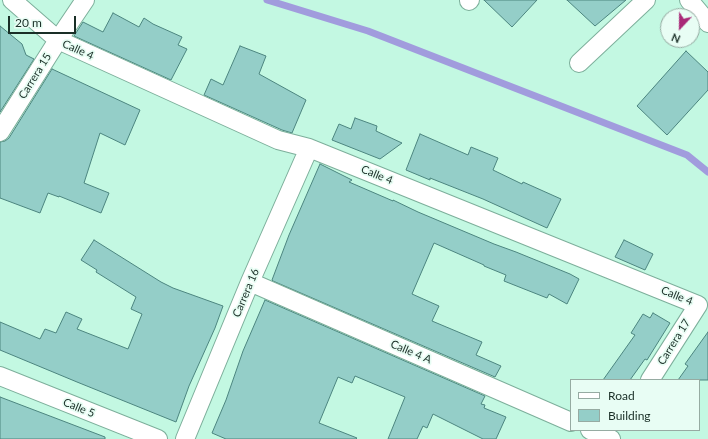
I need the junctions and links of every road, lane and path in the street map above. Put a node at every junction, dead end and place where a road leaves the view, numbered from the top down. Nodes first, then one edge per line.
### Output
1 (12, 0) edge
2 (84, 0) edge
3 (646, 0) edge
4 (689, 0) edge
5 (708, 23) edge
6 (58, 40) junction
7 (579, 62) dead end
8 (0, 132) edge
9 (309, 148) junction
10 (250, 282) junction
11 (698, 305) joint
12 (0, 376) edge
13 (651, 379) edge
14 (570, 422) edge
15 (592, 431) edge
16 (618, 431) edge
17 (158, 439) edge
18 (185, 439) edge
19 (612, 439) edge

1 - 6 street, Calle 4
2 - 6 street, Carrera 15
3 - 7 street
4 - 5 street
6 - 8 street, Carrera 15
6 - 9 street, Calle 4
9 - 10 street, Carrera 16
9 - 11 street, Calle 4
10 - 14 street, Calle 4 A
10 - 18 street, Carrera 16
11 - 13 street, Carrera 17
12 - 17 street, Calle 5
15 - 19 street
16 - 19 street

